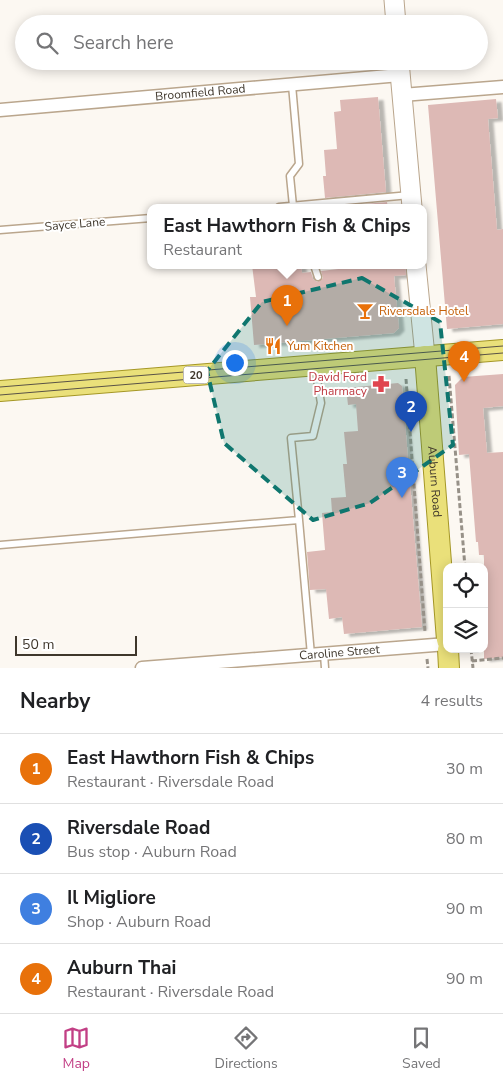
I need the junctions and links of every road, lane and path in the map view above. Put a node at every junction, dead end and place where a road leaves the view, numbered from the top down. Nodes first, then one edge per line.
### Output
1 (394, 0) edge
2 (395, 15) edge
3 (387, 70) edge
4 (400, 70) edge
5 (292, 85) junction
6 (503, 87) edge
7 (402, 96) junction
8 (0, 110) edge
9 (411, 201) edge
10 (293, 204) edge
11 (350, 204) edge
12 (147, 218) edge
13 (0, 230) edge
14 (315, 269) edge
15 (416, 269) edge
16 (318, 277) dead end
17 (503, 350) edge
18 (425, 356) junction
19 (314, 365) junction
20 (449, 376) dead end
21 (406, 379) dead end
22 (0, 391) edge
23 (299, 520) junction
24 (0, 545) edge
25 (465, 563) edge
26 (445, 608) edge
27 (443, 644) edge
28 (426, 646) junction
29 (448, 653) edge
30 (472, 653) edge
31 (317, 654) junction
32 (503, 658) edge
33 (472, 661) junction
34 (142, 668) edge
35 (325, 668) edge
36 (428, 668) edge
37 (449, 668) edge
38 (473, 668) edge

1 - 2 main road
3 - 5 street, Broomfield Road
4 - 7 main road
5 - 8 street, Broomfield Road
5 - 10 lane
6 - 7 street
7 - 9 main road
9 - 11 lane
12 - 13 lane, Sayce Lane
14 - 16 lane
15 - 18 main road, Auburn Road
17 - 18 main road, 20
18 - 19 main road, 20
18 - 26 main road, Auburn Road
19 - 22 main road, 20
19 - 23 lane
20 - 25 path
21 - 28 path
23 - 24 lane
23 - 31 lane
27 - 28 street, Caroline Street
28 - 31 street, Caroline Street
28 - 36 path
29 - 37 main road
30 - 33 path
31 - 34 street, Caroline Street
31 - 35 lane
32 - 33 path
33 - 38 path

